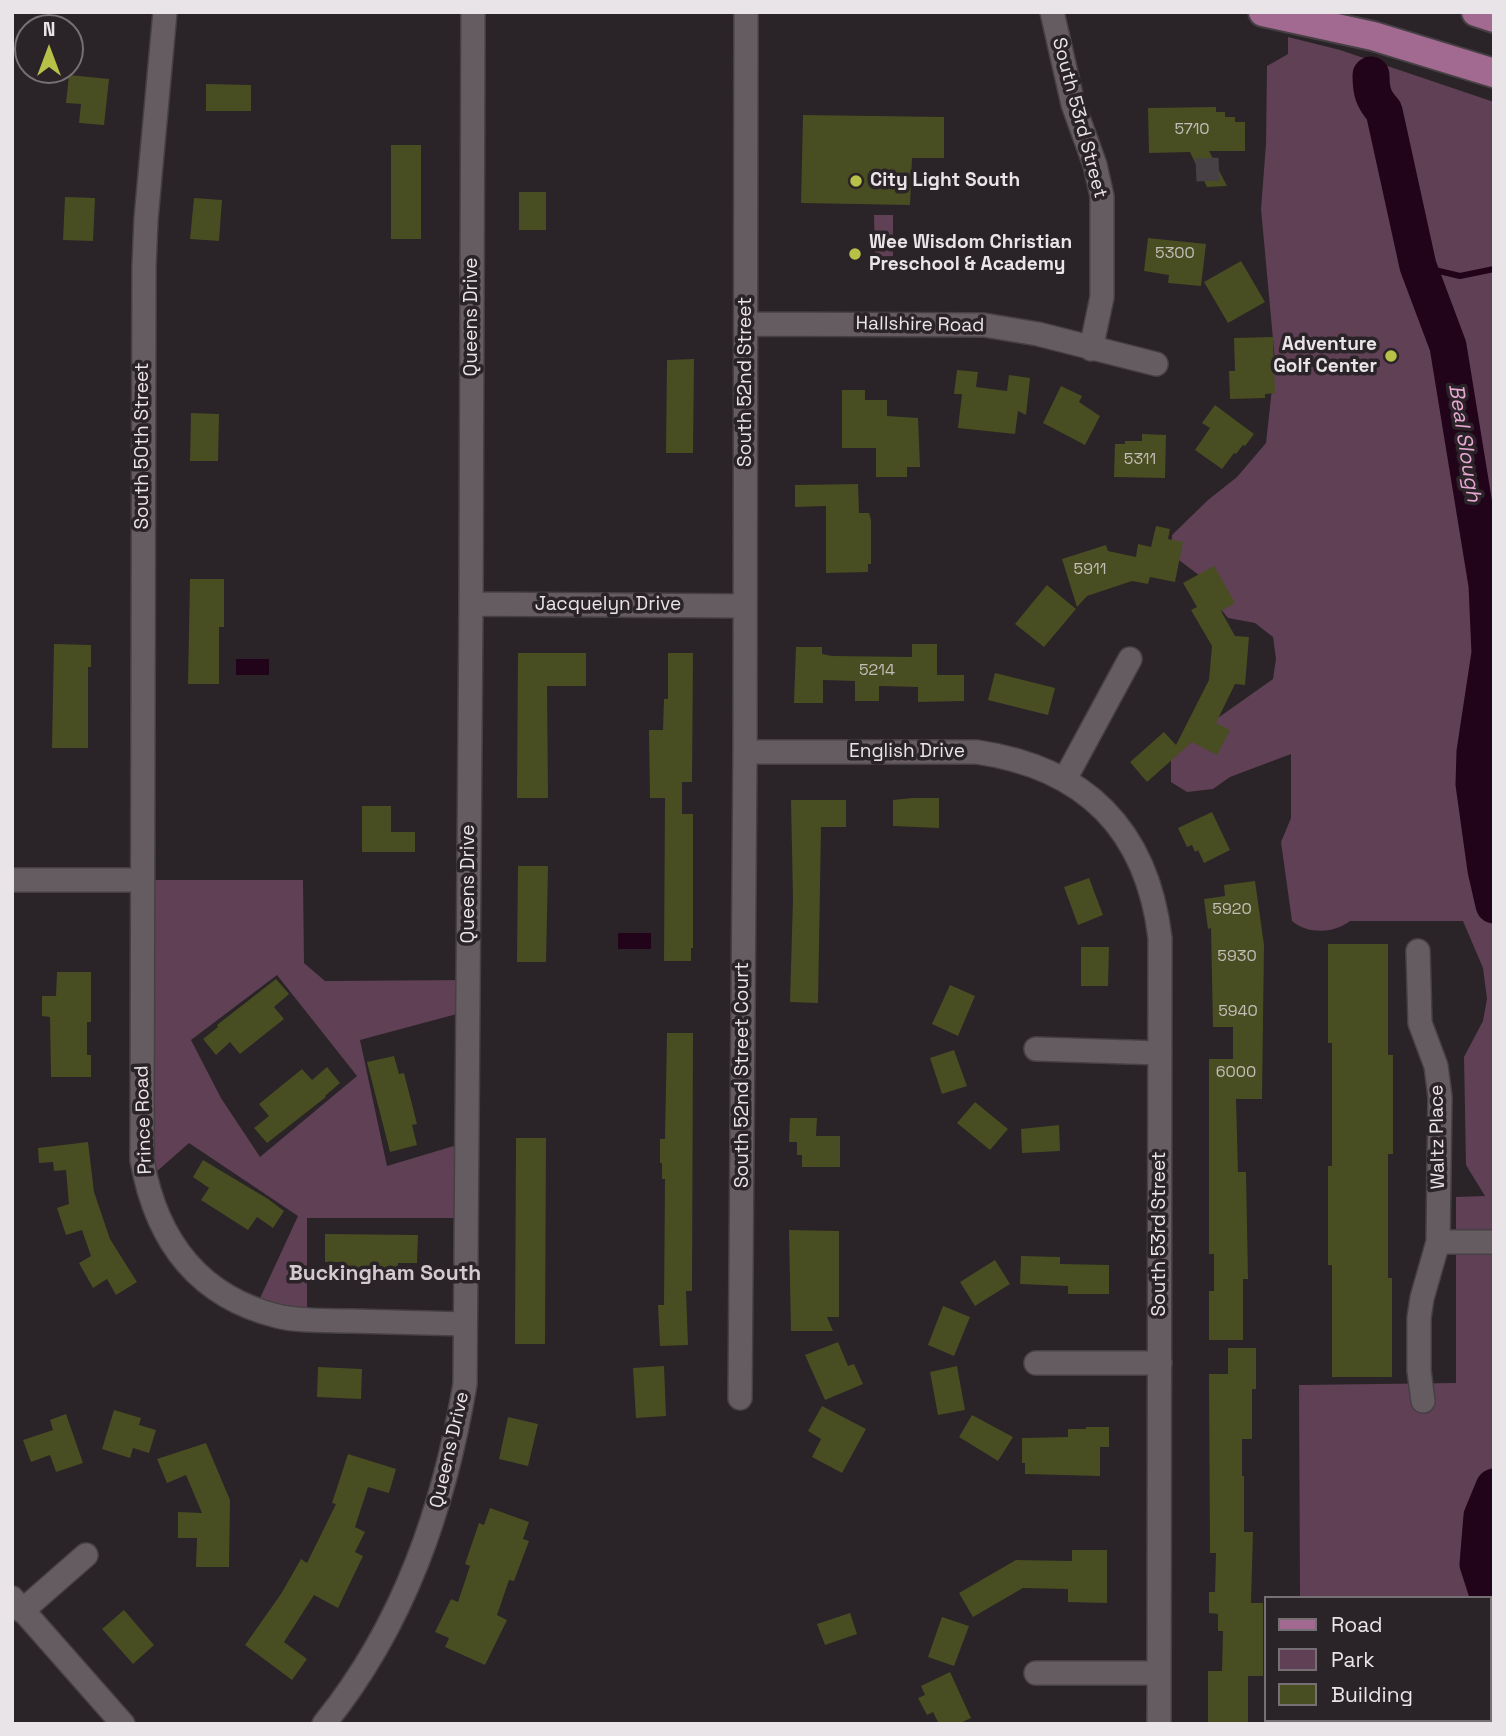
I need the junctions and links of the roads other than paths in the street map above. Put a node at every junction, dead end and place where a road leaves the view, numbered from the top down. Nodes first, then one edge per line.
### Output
1 (166, 12) edge
2 (473, 12) edge
3 (746, 12) edge
4 (1052, 12) edge
5 (1263, 12) edge
6 (1476, 12) edge
7 (1494, 18) edge
8 (1494, 73) edge
9 (746, 324) junction
10 (1091, 349) junction
11 (1156, 364) dead end
12 (471, 604) junction
13 (745, 606) junction
14 (1130, 659) dead end
15 (745, 752) junction
16 (1065, 779) junction
17 (12, 880) edge
18 (142, 880) junction
19 (1418, 951) dead end
20 (1036, 1049) dead end
21 (1160, 1053) junction
22 (1438, 1242) junction
23 (1494, 1242) edge
24 (465, 1324) junction
25 (1036, 1363) dead end
26 (1160, 1363) junction
27 (740, 1398) dead end
28 (1423, 1401) dead end
29 (86, 1555) dead end
30 (17, 1604) edge
31 (1036, 1673) dead end
32 (1159, 1673) junction
33 (122, 1724) edge
34 (324, 1724) edge
35 (1159, 1724) edge

1 - 18 street, South 50th Street
2 - 12 street, Queens Drive
3 - 9 street, South 52nd Street
4 - 10 street, South 53rd Street
5 - 8 main road
6 - 7 main road
9 - 10 street, Hallshire Road
9 - 13 street, South 52nd Street
10 - 11 street, Hallshire Road
12 - 13 street, Jacquelyn Drive
12 - 24 street, Queens Drive
13 - 15 street, South 52nd Street
14 - 16 street
15 - 16 street, English Drive
15 - 27 street, South 52nd Street Court
16 - 21 street, South 53rd Street
17 - 18 street
18 - 24 street, Prince Road
19 - 22 street, Waltz Place
20 - 21 street
21 - 26 street, South 53rd Street
22 - 23 street
22 - 28 street, Waltz Place
24 - 34 street, Queens Drive
25 - 26 street
26 - 32 street, South 53rd Street
29 - 30 street
30 - 33 street
31 - 32 street
32 - 35 street, South 53rd Street

